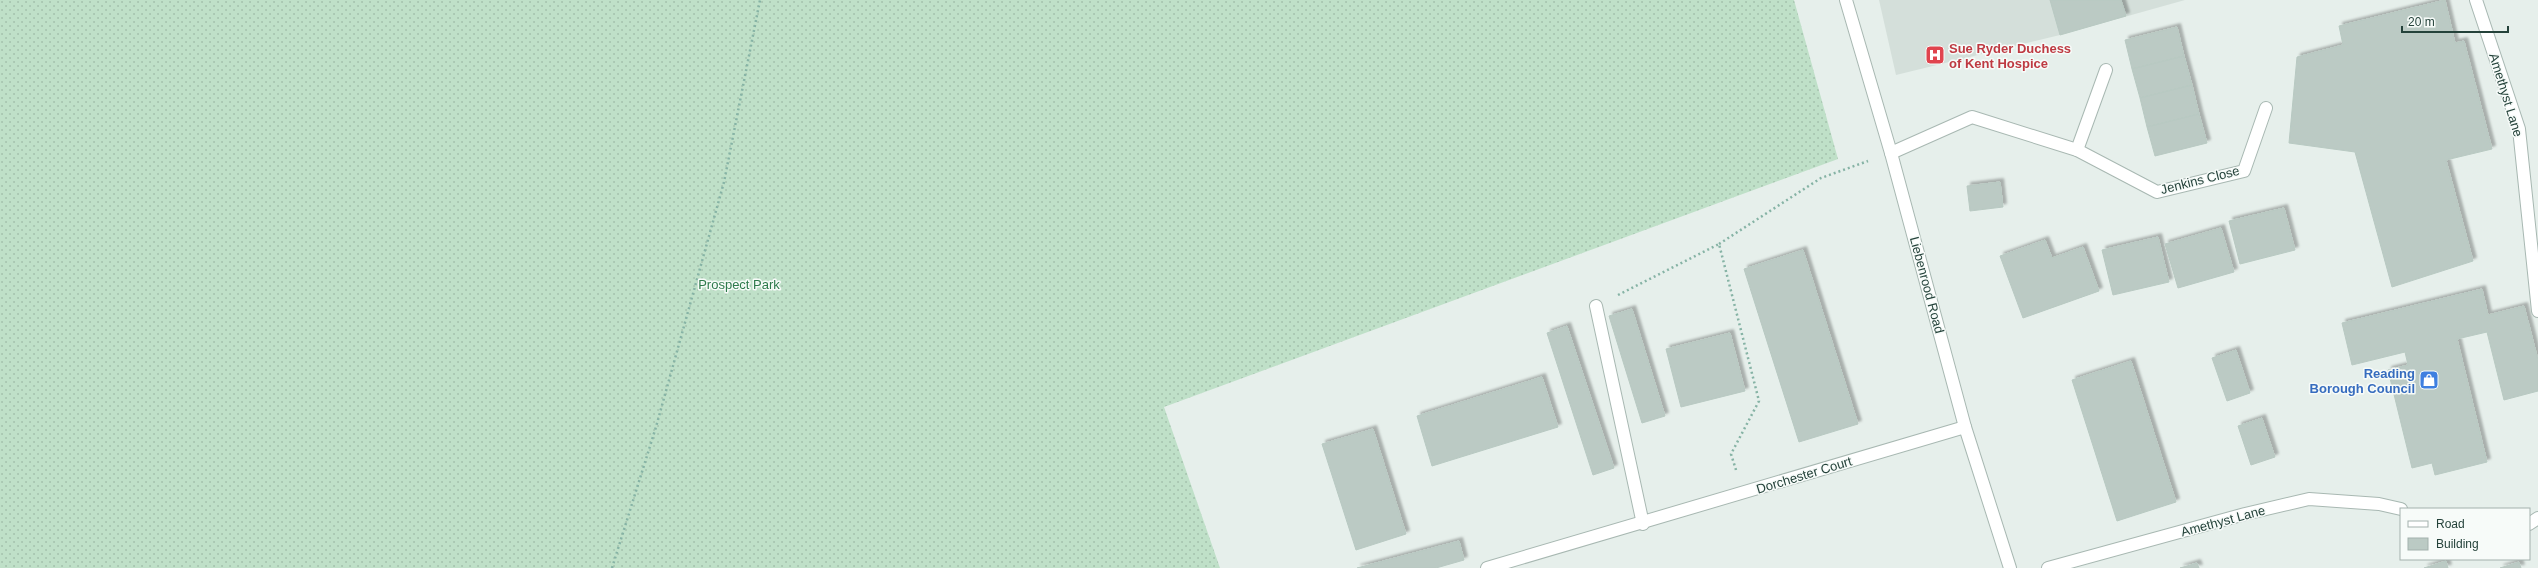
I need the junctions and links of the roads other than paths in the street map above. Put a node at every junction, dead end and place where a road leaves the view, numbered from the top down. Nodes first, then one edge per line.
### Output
1 (1846, 0) edge
2 (2476, 0) edge
3 (2106, 70) dead end
4 (2266, 108) dead end
5 (2077, 150) junction
6 (1891, 153) junction
7 (1596, 306) road end
8 (2538, 312) edge
9 (1965, 427) junction
10 (2400, 509) edge
11 (1643, 524) junction
12 (1488, 568) edge
13 (2010, 568) edge
14 (2048, 568) edge

1 - 6 street, Liebenrood Road
2 - 8 street, Amethyst Lane
3 - 5 street
4 - 5 street, Jenkins Close
5 - 6 street, Jenkins Close
6 - 9 street, Liebenrood Road
7 - 11 street
9 - 11 street, Dorchester Court
9 - 13 street, Liebenrood Road
10 - 14 street, Amethyst Lane
11 - 12 street, Dorchester Court

